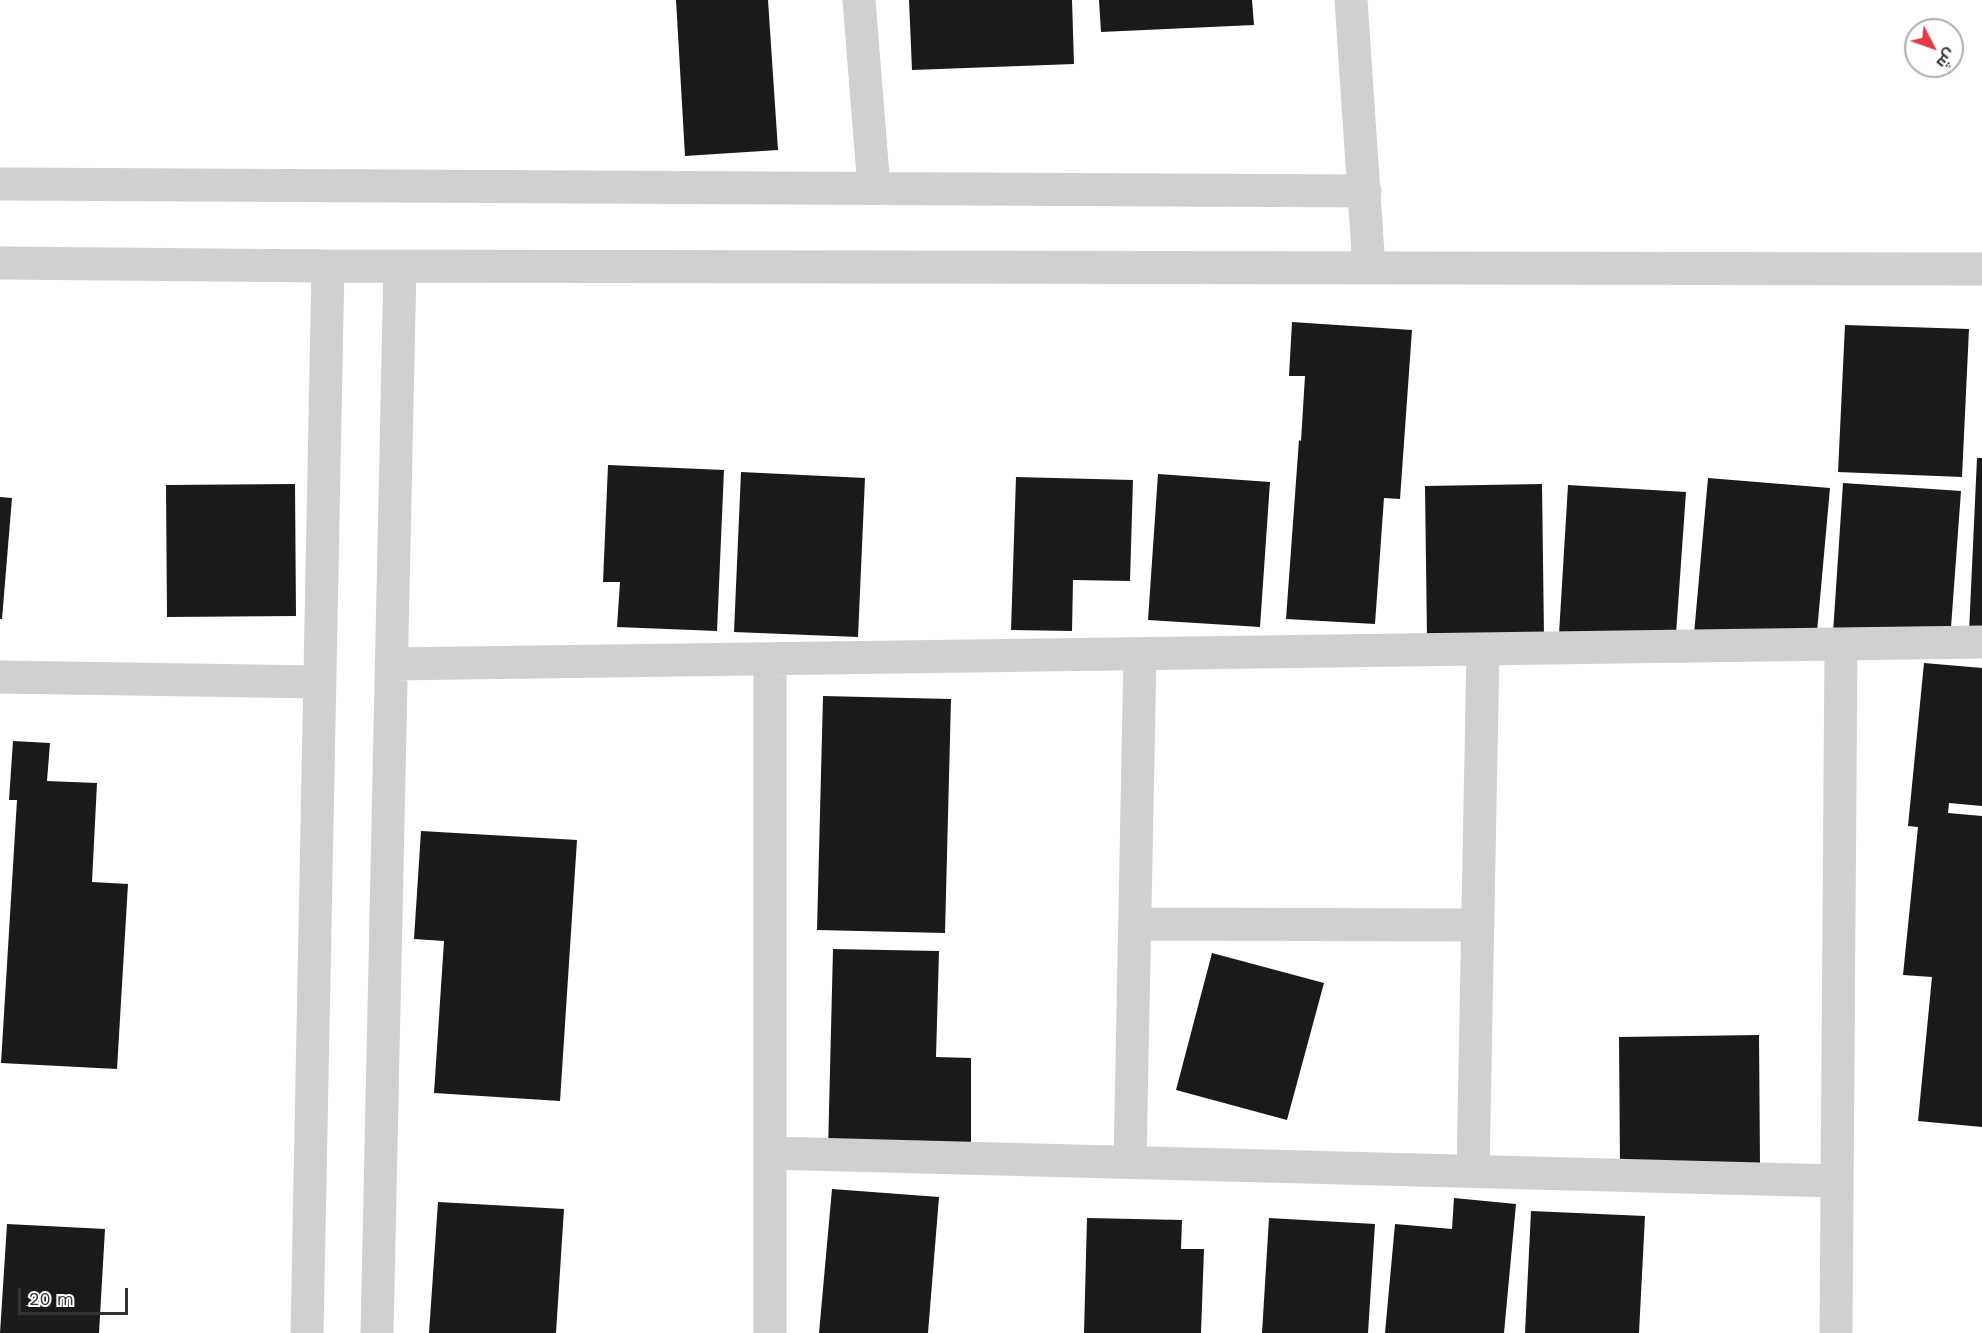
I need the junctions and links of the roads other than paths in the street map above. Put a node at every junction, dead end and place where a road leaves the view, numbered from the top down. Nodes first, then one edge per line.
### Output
1 (859, 0) edge
2 (1351, 0) edge
3 (0, 184) edge
4 (874, 188) junction
5 (1365, 191) junction
6 (0, 263) edge
7 (328, 266) junction
8 (400, 266) junction
9 (1369, 268) junction
10 (1982, 269) edge
11 (1982, 642) edge
12 (1841, 644) junction
13 (1483, 649) junction
14 (1140, 654) junction
15 (770, 659) junction
16 (391, 664) junction
17 (0, 677) edge
18 (320, 682) junction
19 (1135, 924) junction
20 (1478, 925) junction
21 (770, 1153) junction
22 (1131, 1162) junction
23 (1473, 1171) junction
24 (1837, 1181) junction
25 (307, 1333) edge
26 (377, 1333) edge
27 (770, 1333) edge
28 (1836, 1333) edge

1 - 4 street
2 - 5 street
3 - 4 street
4 - 5 street
5 - 9 street
6 - 7 street
7 - 8 street
7 - 18 street
8 - 9 street
8 - 16 street
9 - 10 street
11 - 12 street
12 - 13 street
12 - 24 street
13 - 14 street
13 - 20 street
14 - 15 street
14 - 19 street
15 - 16 street
15 - 21 street
16 - 26 street
17 - 18 street
18 - 25 street
19 - 20 street
19 - 22 street
20 - 23 street
21 - 22 street
21 - 27 street
22 - 23 street
23 - 24 street
24 - 28 street

